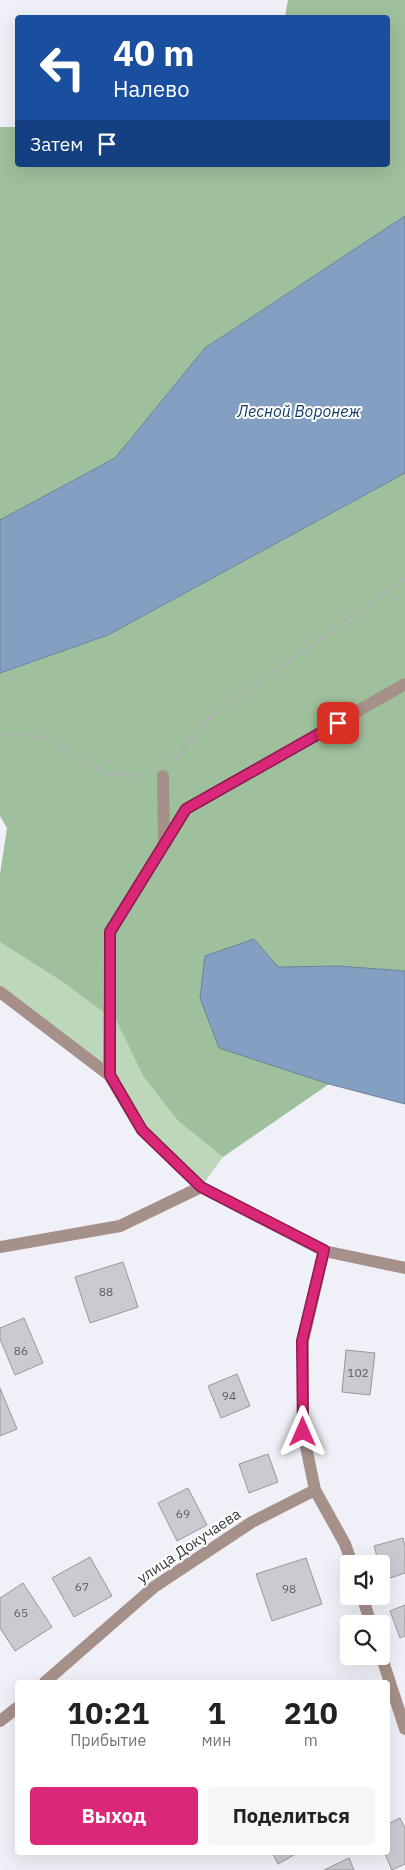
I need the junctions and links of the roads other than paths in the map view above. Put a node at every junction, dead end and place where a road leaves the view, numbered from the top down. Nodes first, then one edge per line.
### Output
1 (405, 684) edge
2 (163, 776) road end
3 (164, 844) junction
4 (0, 992) edge
5 (110, 1075) junction
6 (201, 1187) junction
7 (0, 1247) edge
8 (324, 1250) junction
9 (405, 1268) edge
10 (315, 1490) junction
11 (349, 1555) edge
12 (384, 1665) edge
13 (47, 1680) edge
14 (389, 1680) edge
15 (390, 1683) edge
16 (15, 1709) edge
17 (0, 1721) edge
18 (405, 1729) edge

1 - 3 street
2 - 3 street
3 - 5 street
4 - 5 street
5 - 6 street
6 - 7 street
6 - 8 street
8 - 9 street
8 - 10 street
10 - 11 street
10 - 13 street, улица Докучаева
12 - 14 street
15 - 18 street
16 - 17 street

